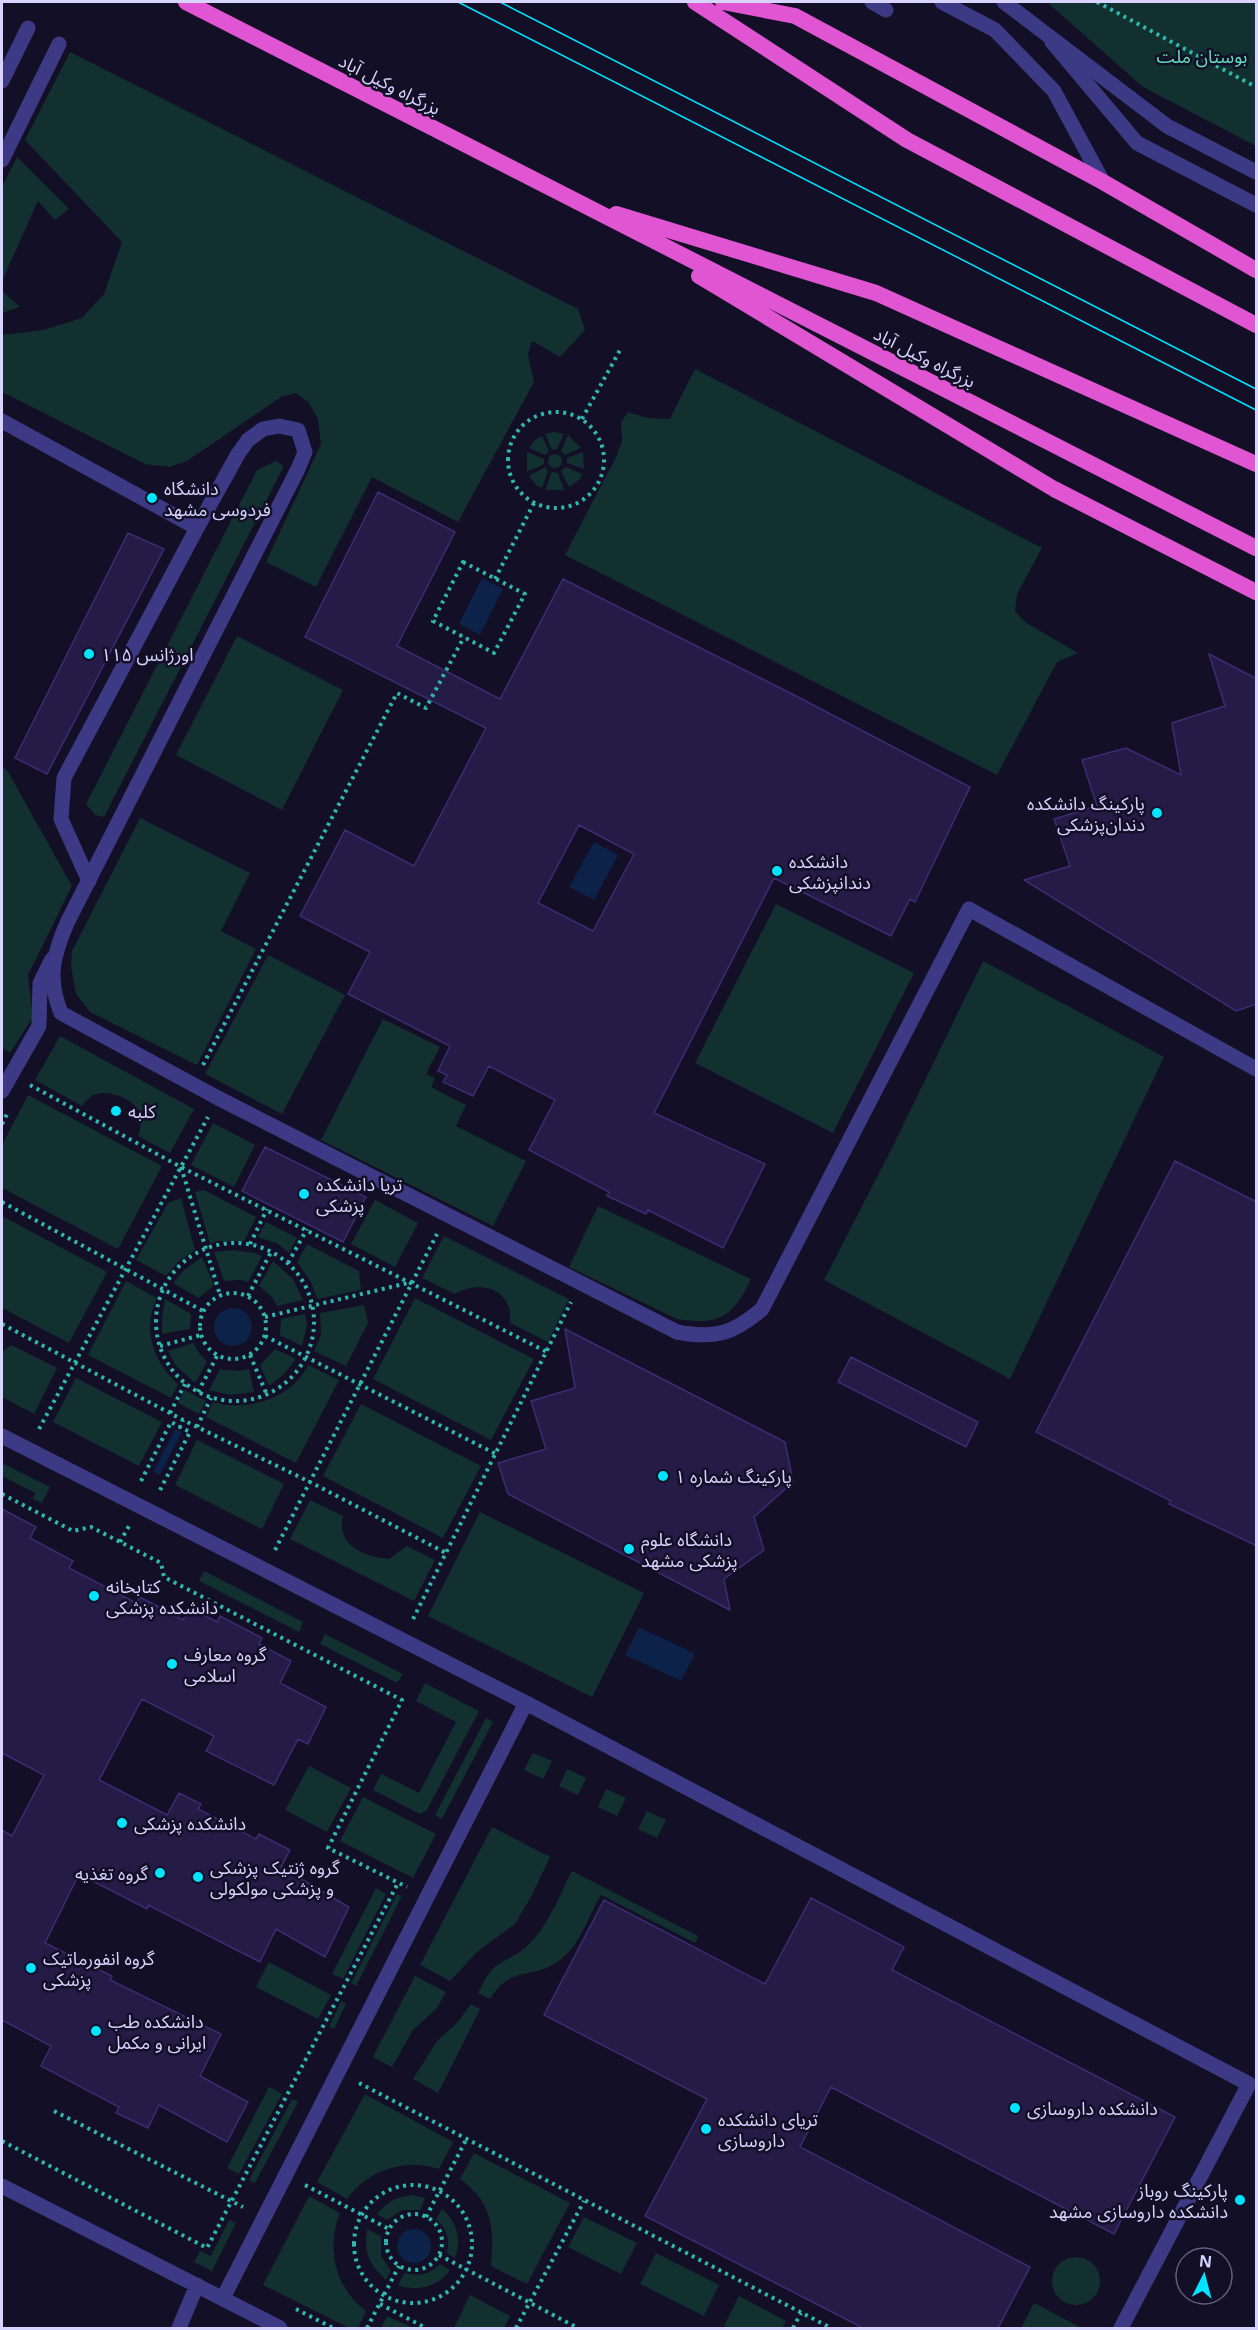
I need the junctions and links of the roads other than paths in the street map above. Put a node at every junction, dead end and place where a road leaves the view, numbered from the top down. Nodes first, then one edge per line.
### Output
1 (186, 2) edge
2 (695, 2) edge
3 (723, 2) edge
4 (872, 2) edge
5 (942, 2) edge
6 (1004, 2) edge
7 (886, 10) dead end
8 (28, 28) dead end
9 (59, 44) dead end
10 (2, 81) edge
11 (2, 160) edge
12 (1257, 172) edge
13 (1103, 182) junction
14 (575, 202) junction
15 (1257, 206) edge
16 (1257, 270) edge
17 (1257, 325) edge
18 (2, 421) edge
19 (1257, 464) edge
20 (197, 528) junction
21 (1257, 548) edge
22 (1257, 592) edge
23 (89, 881) junction
24 (55, 953) junction
25 (62, 1013) junction
26 (39, 1026) junction
27 (1257, 1069) edge
28 (2, 1091) edge
29 (2, 1436) edge
30 (526, 1703) junction
31 (2, 2186) edge
32 (197, 2285) junction
33 (223, 2298) junction
34 (252, 2314) junction
35 (179, 2328) edge
36 (245, 2328) edge
37 (278, 2328) edge
38 (1122, 2328) edge

1 - 14 highway, بزرگراه وکیل آباد
2 - 17 highway
3 - 13 highway
4 - 7 street
5 - 13 street
6 - 12 street
6 - 15 street
8 - 10 street
9 - 11 street
13 - 16 highway
14 - 19 highway, بزرگراه وکیل آباد
14 - 21 highway, بزرگراه وکیل آباد
14 - 22 highway
18 - 20 street
20 - 23 street
20 - 23 street
23 - 24 street
24 - 25 street
24 - 26 street
25 - 26 street
25 - 27 street
26 - 28 street
29 - 30 street
30 - 33 street
30 - 38 street
31 - 32 street
32 - 33 street
32 - 35 street
33 - 34 street
34 - 36 street
34 - 37 street

